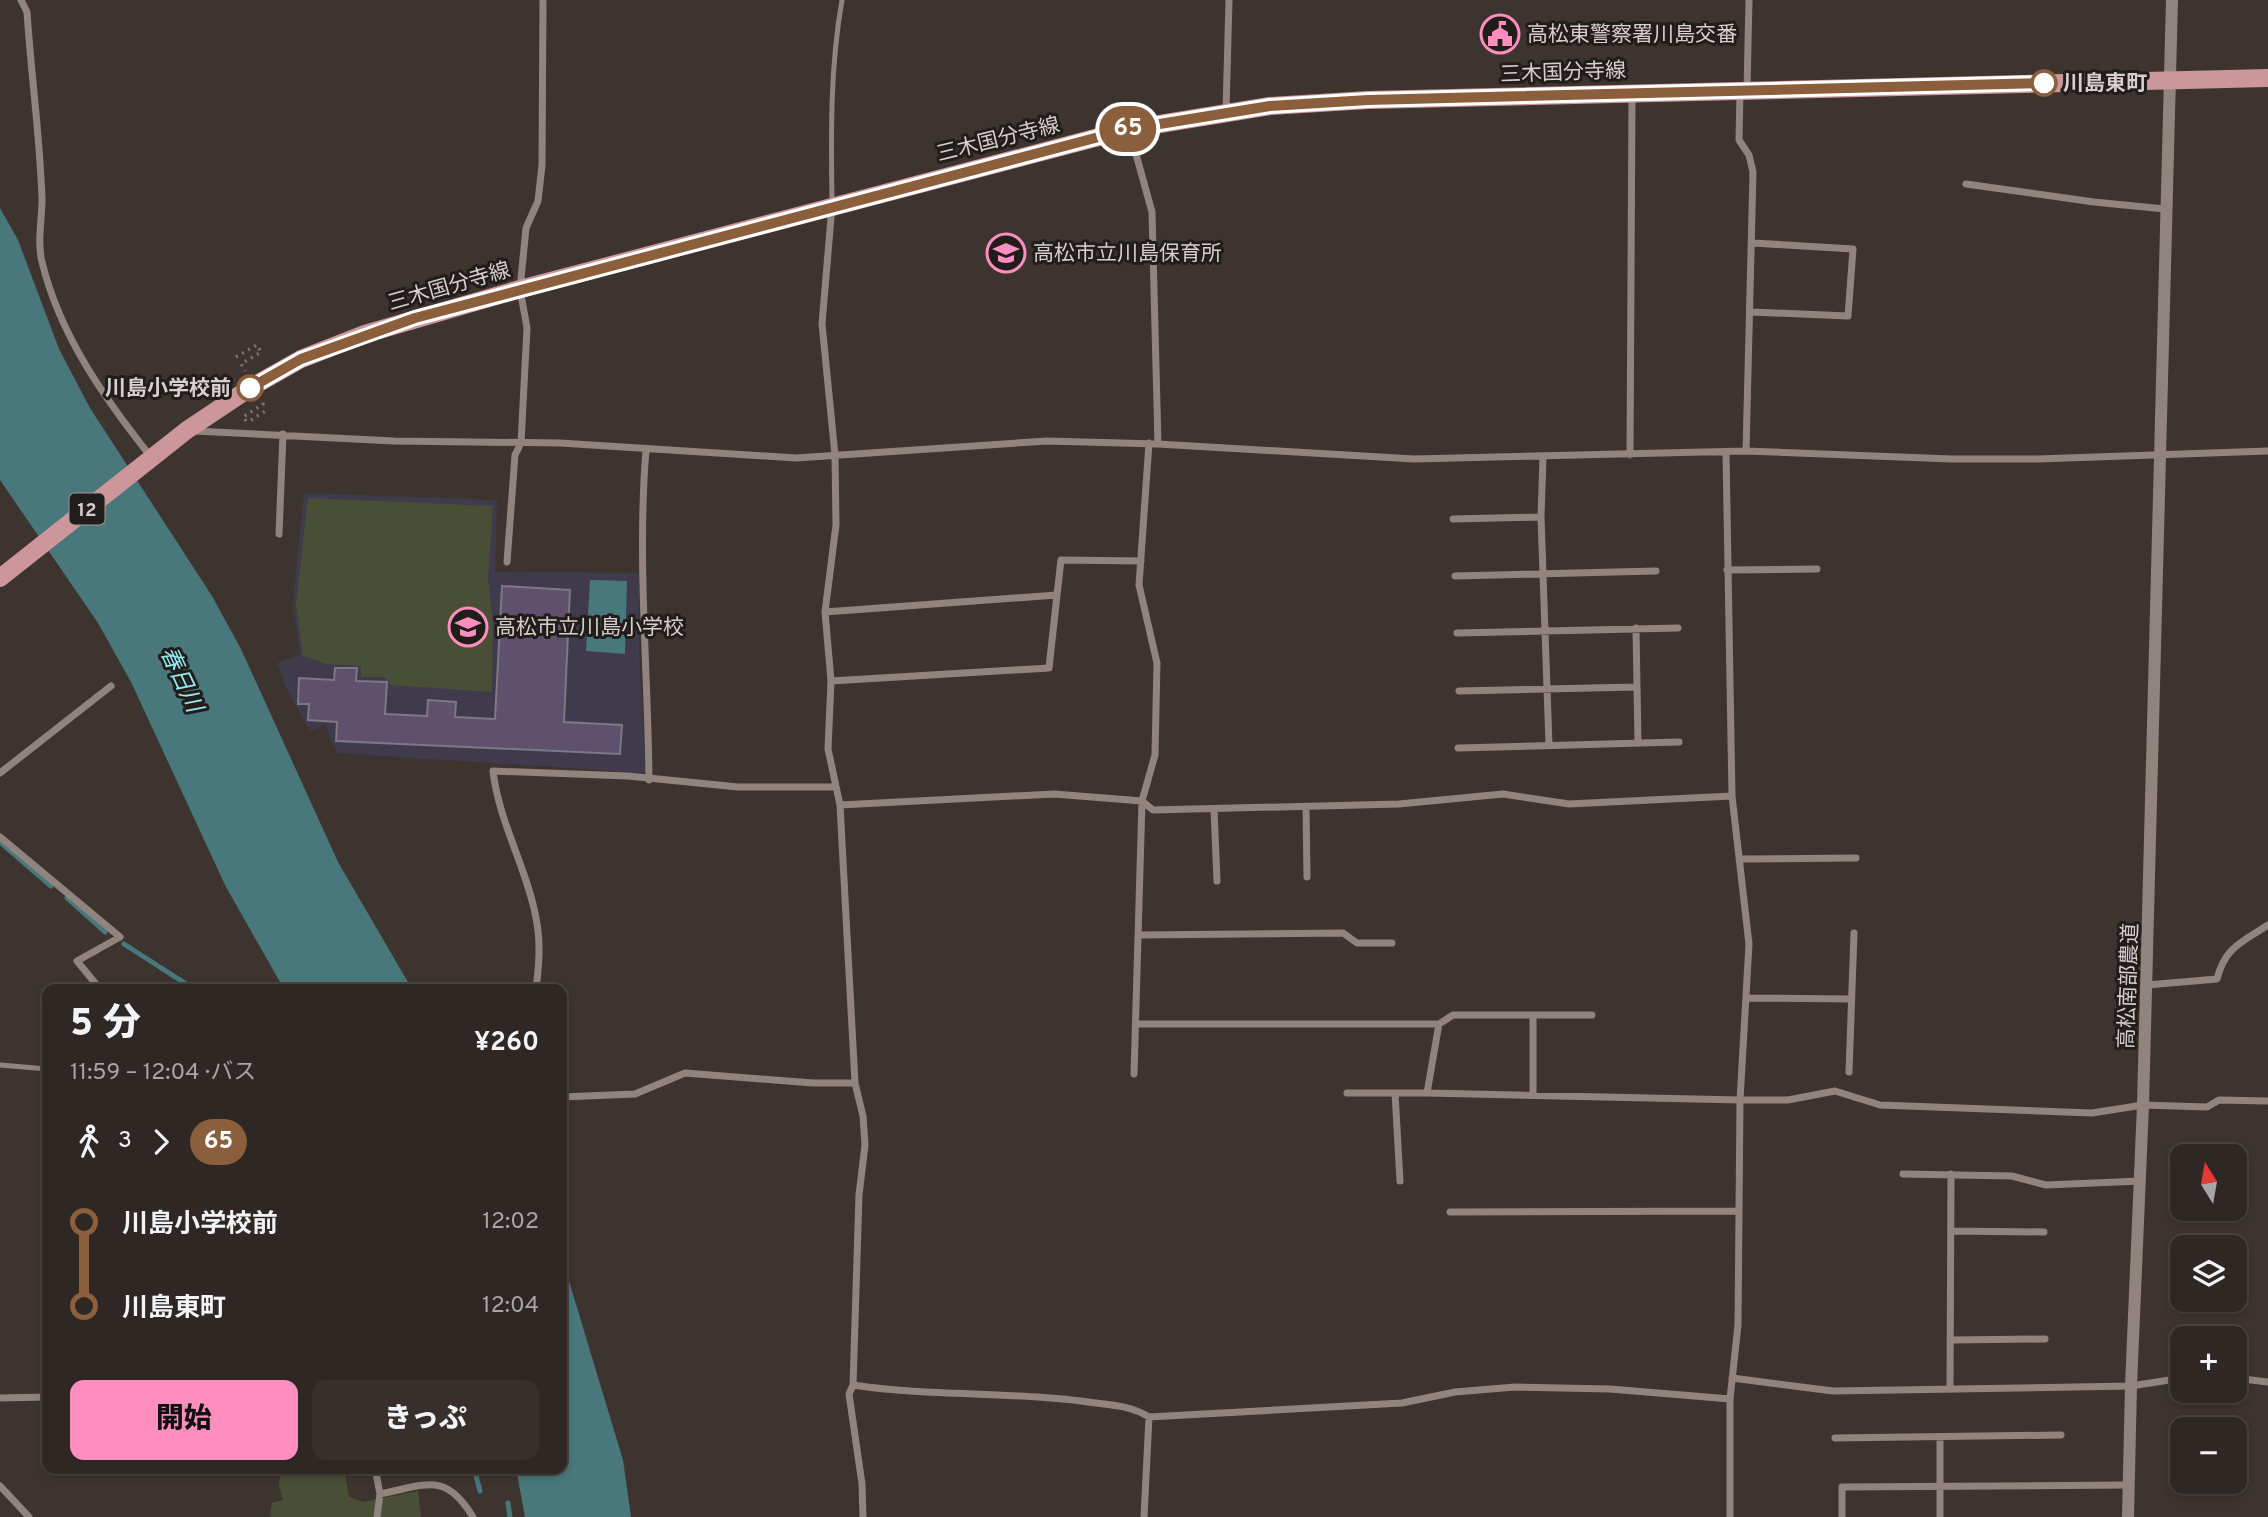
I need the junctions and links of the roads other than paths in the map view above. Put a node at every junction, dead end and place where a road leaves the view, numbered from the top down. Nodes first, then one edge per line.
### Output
1 (21, 0) edge
2 (542, 0) edge
3 (842, 0) edge
4 (1229, 0) edge
5 (1749, 0) edge
6 (2172, 0) edge
7 (2268, 78) edge
8 (2168, 80) junction
9 (1744, 91) junction
10 (1632, 93) junction
11 (1226, 113) junction
12 (1129, 129) junction
13 (1966, 184) dead end
14 (832, 206) junction
15 (2165, 209) junction
16 (1753, 243) junction
17 (520, 289) junction
18 (1751, 312) junction
19 (187, 430) junction
20 (283, 434) junction
21 (521, 443) junction
22 (1149, 443) junction
23 (1158, 444) junction
24 (646, 450) junction
25 (1746, 451) junction
26 (2268, 451) edge
27 (1726, 452) junction
28 (835, 455) junction
29 (1630, 455) junction
30 (2161, 455) junction
31 (1543, 457) junction
32 (149, 459) junction
33 (1541, 517) junction
34 (1453, 519) dead end
35 (279, 534) dead end
36 (1141, 561) junction
37 (508, 562) dead end
38 (1817, 569) dead end
39 (1727, 570) junction
40 (1656, 571) dead end
41 (1544, 574) junction
42 (1455, 576) dead end
43 (0, 578) edge
44 (1057, 595) junction
45 (825, 612) junction
46 (1636, 628) junction
47 (1678, 628) dead end
48 (1545, 631) junction
49 (1457, 634) dead end
50 (831, 681) junction
51 (111, 686) dead end
52 (1636, 687) junction
53 (1547, 689) junction
54 (1459, 691) dead end
55 (1679, 742) dead end
56 (1638, 743) junction
57 (1549, 745) junction
58 (1458, 748) dead end
59 (0, 773) edge
60 (649, 780) junction
61 (836, 787) junction
62 (1732, 796) junction
63 (1142, 801) junction
64 (840, 806) junction
65 (1306, 807) junction
66 (1214, 809) junction
67 (0, 837) edge
68 (1856, 858) dead end
69 (1739, 859) junction
70 (1307, 877) dead end
71 (1217, 881) dead end
72 (2268, 925) edge
73 (1854, 933) dead end
74 (1139, 935) junction
75 (1392, 943) dead end
76 (96, 984) edge
77 (536, 984) edge
78 (2147, 985) junction
79 (1746, 998) junction
80 (1851, 999) junction
81 (1533, 1015) junction
82 (1592, 1015) dead end
83 (1136, 1024) junction
84 (1439, 1024) junction
85 (0, 1065) edge
86 (42, 1069) edge
87 (1849, 1072) dead end
88 (1134, 1074) dead end
89 (855, 1083) junction
90 (1347, 1093) dead end
91 (1395, 1093) junction
92 (1427, 1093) junction
93 (1533, 1095) junction
94 (567, 1097) edge
95 (1740, 1100) junction
96 (2268, 1101) edge
97 (2143, 1105) junction
98 (1903, 1174) dead end
99 (1951, 1174) junction
100 (1400, 1181) dead end
101 (2140, 1181) junction
102 (1739, 1211) junction
103 (1450, 1212) dead end
104 (1951, 1231) junction
105 (2044, 1232) dead end
106 (2045, 1339) dead end
107 (1950, 1340) junction
108 (1732, 1378) junction
109 (2247, 1379) edge
110 (2170, 1380) edge
111 (2268, 1382) edge
112 (853, 1385) junction
113 (2131, 1386) junction
114 (1950, 1389) junction
115 (42, 1397) edge
116 (0, 1398) edge
117 (1730, 1399) junction
118 (1149, 1417) junction
119 (2061, 1435) dead end
120 (1940, 1437) junction
121 (1835, 1438) dead end
122 (376, 1474) edge
123 (2129, 1485) junction
124 (0, 1486) edge
125 (1940, 1486) junction
126 (380, 1494) junction
127 (29, 1517) edge
128 (377, 1517) edge
129 (473, 1517) edge
130 (863, 1517) edge
131 (1144, 1517) edge
132 (1730, 1517) edge
133 (1842, 1517) edge
134 (1940, 1517) edge
135 (2128, 1517) edge

1 - 32 street
2 - 17 street
3 - 14 lane
4 - 11 street
5 - 9 street
6 - 8 street, 高松南部農道
7 - 8 main road, 三木国分寺線 / 12
8 - 9 main road, 三木国分寺線 / 12
8 - 15 street, 高松南部農道
9 - 10 main road, 三木国分寺線 / 12
9 - 16 street
10 - 11 main road, 三木国分寺線 / 12
10 - 29 street
11 - 12 main road, 三木国分寺線 / 12
12 - 14 main road, 三木国分寺線 / 12
12 - 23 street
13 - 15 street
14 - 17 main road, 三木国分寺線 / 12
14 - 28 street
15 - 30 street, 高松南部農道
16 - 18 street
16 - 18 street
17 - 19 main road, 三木国分寺線 / 12
17 - 21 street
18 - 25 street
19 - 20 street
19 - 32 main road, 三木国分寺線 / 12
20 - 21 street
20 - 35 street
21 - 24 street
21 - 37 street
22 - 23 street
22 - 28 street
22 - 36 street
23 - 31 street
24 - 28 street
24 - 60 street
25 - 27 street
25 - 30 street
26 - 30 street
27 - 29 street
27 - 39 street
28 - 45 street
29 - 31 street
30 - 78 street, 高松南部農道
31 - 33 street
32 - 43 main road, 三木国分寺線 / 12
33 - 34 street
33 - 41 street
36 - 44 street
36 - 63 street
38 - 39 street
39 - 62 street
40 - 41 street
41 - 42 street
41 - 48 street
44 - 45 street
44 - 50 street
45 - 50 street
46 - 47 street
46 - 48 street
46 - 52 street
48 - 49 street
48 - 53 street
50 - 61 street
51 - 59 street
52 - 53 street
52 - 56 street
53 - 54 street
53 - 57 street
55 - 56 street
56 - 57 street
57 - 58 street
60 - 61 street
60 - 77 street
61 - 64 street
62 - 65 street
62 - 69 street
63 - 64 street
63 - 66 street
63 - 74 street
64 - 89 street
65 - 66 street
65 - 70 street
66 - 71 street
67 - 76 street
68 - 69 street
69 - 79 street
72 - 78 street
73 - 80 street
74 - 75 street
74 - 83 street
78 - 97 street, 高松南部農道
79 - 80 street
79 - 95 street
80 - 87 street
81 - 82 street
81 - 84 street
81 - 93 street
83 - 84 street
83 - 88 street
84 - 92 street
85 - 86 lane
89 - 94 street
89 - 112 street
90 - 91 street
91 - 92 street
91 - 100 street
92 - 93 street
93 - 95 street
95 - 97 street
95 - 102 street
96 - 97 street
97 - 101 street, 高松南部農道
98 - 99 street
99 - 101 street
99 - 104 street
101 - 113 street, 高松南部農道
102 - 103 street
102 - 108 street
104 - 105 street
104 - 107 street
106 - 107 street
107 - 114 street
108 - 114 street
108 - 117 street
109 - 111 street
110 - 113 street
112 - 118 street
112 - 130 street
113 - 114 street
113 - 123 street, 高松南部農道
115 - 116 street
117 - 118 street
117 - 132 street
118 - 131 street
119 - 120 street
120 - 121 street
120 - 125 street
122 - 126 street
123 - 125 street
123 - 135 street, 高松南部農道
124 - 127 street
125 - 133 street
125 - 134 street
126 - 128 street
126 - 129 street

